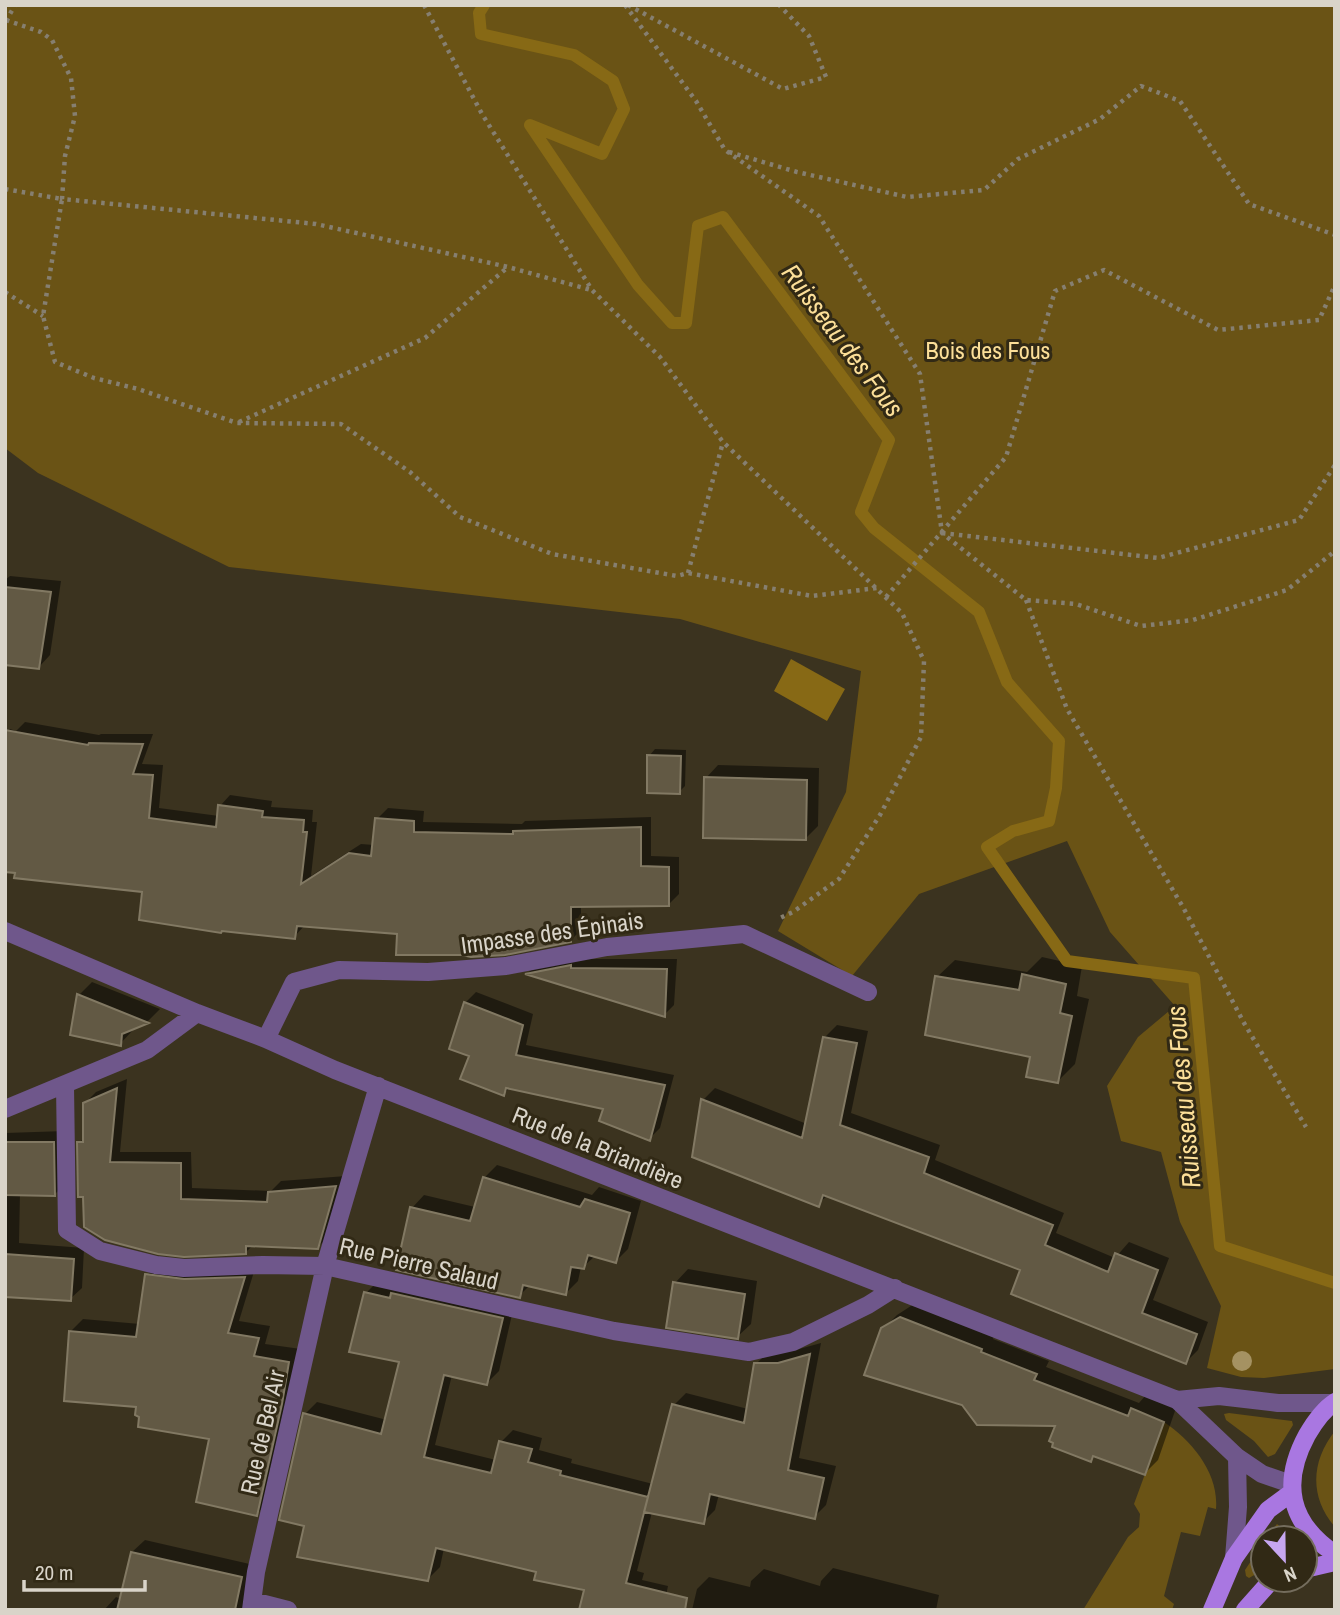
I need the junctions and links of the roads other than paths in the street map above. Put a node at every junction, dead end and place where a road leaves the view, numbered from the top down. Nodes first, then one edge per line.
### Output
1 (5, 931) edge
2 (868, 992) dead end
3 (197, 1013) junction
4 (266, 1039) junction
5 (65, 1084) junction
6 (378, 1086) junction
7 (5, 1109) edge
8 (326, 1266) junction
9 (895, 1288) junction
10 (1177, 1400) junction
11 (1333, 1402) edge
12 (1237, 1457) junction
13 (1291, 1488) junction
14 (1335, 1553) edge
15 (1234, 1558) junction
16 (1259, 1594) edge
17 (252, 1605) edge
18 (288, 1610) edge
19 (1212, 1610) edge
20 (1245, 1610) edge

1 - 3 street, Rue de la Briandière
2 - 4 street, Impasse des Épinais
3 - 4 street, Rue de la Briandière
3 - 5 street
4 - 6 street, Rue de la Briandière
5 - 7 street
5 - 8 street, Rue Pierre Salaud
6 - 8 street, Rue de Bel Air
6 - 9 street, Rue de la Briandière
8 - 9 street, Rue Pierre Salaud
8 - 17 street, Rue de Bel Air
9 - 10 street, Rue de la Briandière
10 - 11 street, Rue de la Briandière
10 - 12 street, Rue de la Briandière
11 - 13 main road
12 - 13 street, Rue de la Briandière
12 - 15 street
13 - 14 main road
13 - 15 main road
15 - 19 main road
16 - 20 main road
17 - 18 street

